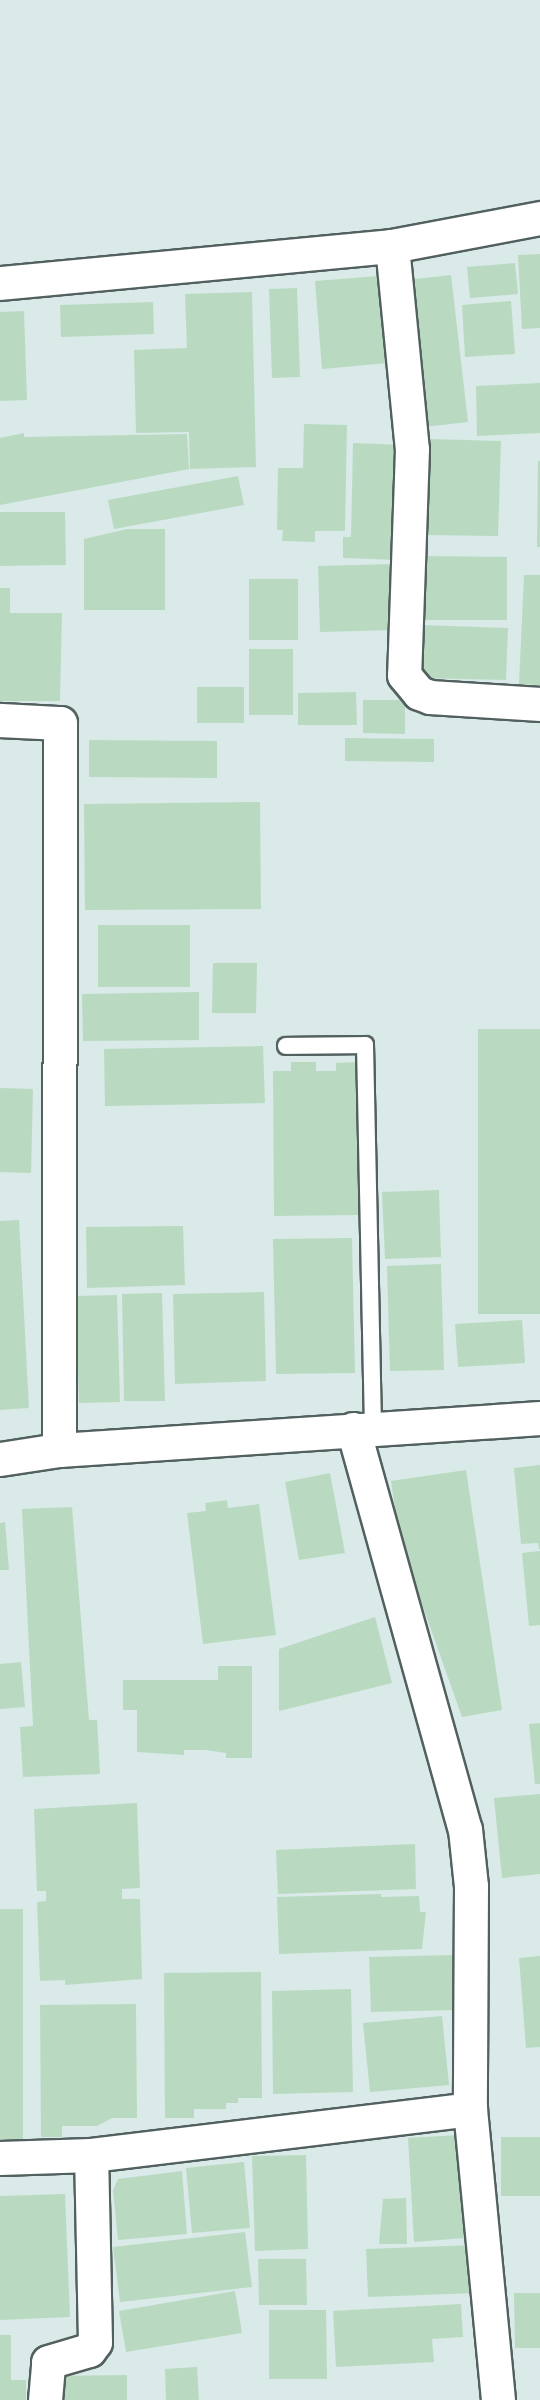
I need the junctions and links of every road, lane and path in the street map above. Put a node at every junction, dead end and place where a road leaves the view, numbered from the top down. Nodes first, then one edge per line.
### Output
1 (540, 218) edge
2 (392, 246) junction
3 (0, 283) edge
4 (540, 704) edge
5 (0, 720) edge
6 (286, 1046) dead end
7 (540, 1418) edge
8 (363, 1428) junction
9 (59, 1450) junction
10 (0, 1459) edge
11 (470, 2109) junction
12 (91, 2155) junction
13 (0, 2158) edge
14 (45, 2400) edge
15 (498, 2400) edge

1 - 2 street
2 - 3 street
2 - 4 street
5 - 9 street
6 - 8 lane
7 - 8 street
8 - 9 street
8 - 11 street
9 - 10 street
11 - 12 street
11 - 15 street
12 - 13 street
12 - 14 street

